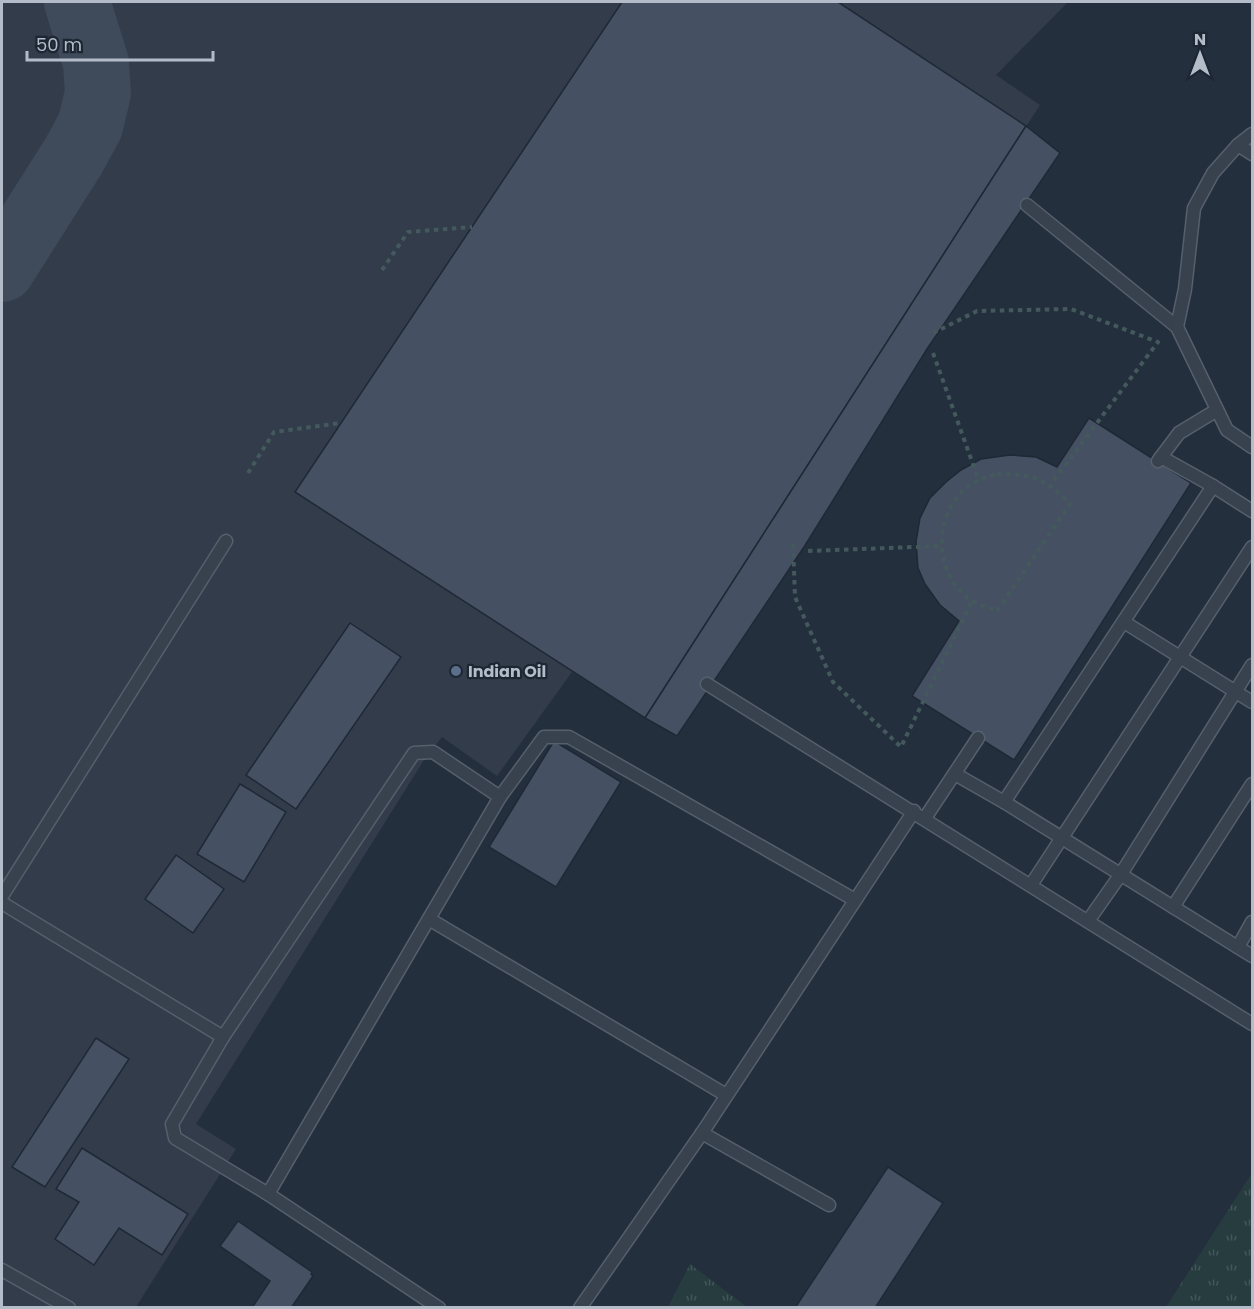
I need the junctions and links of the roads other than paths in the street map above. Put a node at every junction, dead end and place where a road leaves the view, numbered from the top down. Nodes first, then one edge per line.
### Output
1 (1252, 134) edge
2 (1238, 145) junction
3 (1252, 154) edge
4 (1027, 205) dead end
5 (1177, 327) junction
6 (1217, 410) junction
7 (1252, 447) edge
8 (1214, 486) junction
9 (1252, 511) edge
10 (226, 541) dead end
11 (1252, 548) edge
12 (1124, 622) junction
13 (1181, 657) junction
14 (1252, 665) edge
15 (707, 684) dead end
16 (1236, 692) junction
17 (1252, 702) edge
18 (978, 738) dead end
19 (955, 774) junction
20 (1252, 784) edge
21 (500, 797) junction
22 (1004, 802) junction
23 (914, 811) junction
24 (925, 818) junction
25 (1063, 838) junction
26 (1121, 874) junction
27 (1031, 885) junction
28 (2, 896) edge
29 (855, 900) junction
30 (2, 903) edge
31 (1173, 907) junction
32 (429, 919) junction
33 (1088, 921) junction
34 (1252, 922) edge
35 (1238, 947) junction
36 (1252, 956) edge
37 (1252, 1024) edge
38 (223, 1037) junction
39 (726, 1095) junction
40 (702, 1133) junction
41 (268, 1194) junction
42 (830, 1205) dead end
43 (2, 1270) edge
44 (69, 1308) edge
45 (439, 1308) edge
46 (580, 1308) edge

1 - 2 lane
2 - 3 lane
2 - 5 lane
4 - 5 lane
5 - 6 lane
6 - 7 lane
6 - 8 lane
8 - 9 lane
8 - 12 lane
10 - 28 lane
11 - 13 lane
12 - 13 lane
12 - 22 lane
13 - 16 lane
13 - 25 lane
14 - 16 lane
15 - 23 lane
16 - 17 lane
16 - 26 lane
18 - 19 lane
19 - 22 lane
19 - 24 lane
20 - 31 lane
21 - 29 lane
21 - 32 lane
21 - 38 lane
22 - 25 lane
23 - 24 lane
23 - 29 lane
24 - 27 lane
25 - 26 lane
25 - 27 lane
26 - 31 lane
26 - 33 lane
27 - 33 lane
29 - 39 lane
30 - 38 lane
31 - 35 lane
32 - 39 lane
32 - 41 lane
33 - 37 lane
34 - 35 lane
35 - 36 lane
38 - 41 lane
39 - 40 lane
40 - 42 lane
40 - 46 lane
41 - 45 lane
43 - 44 lane

